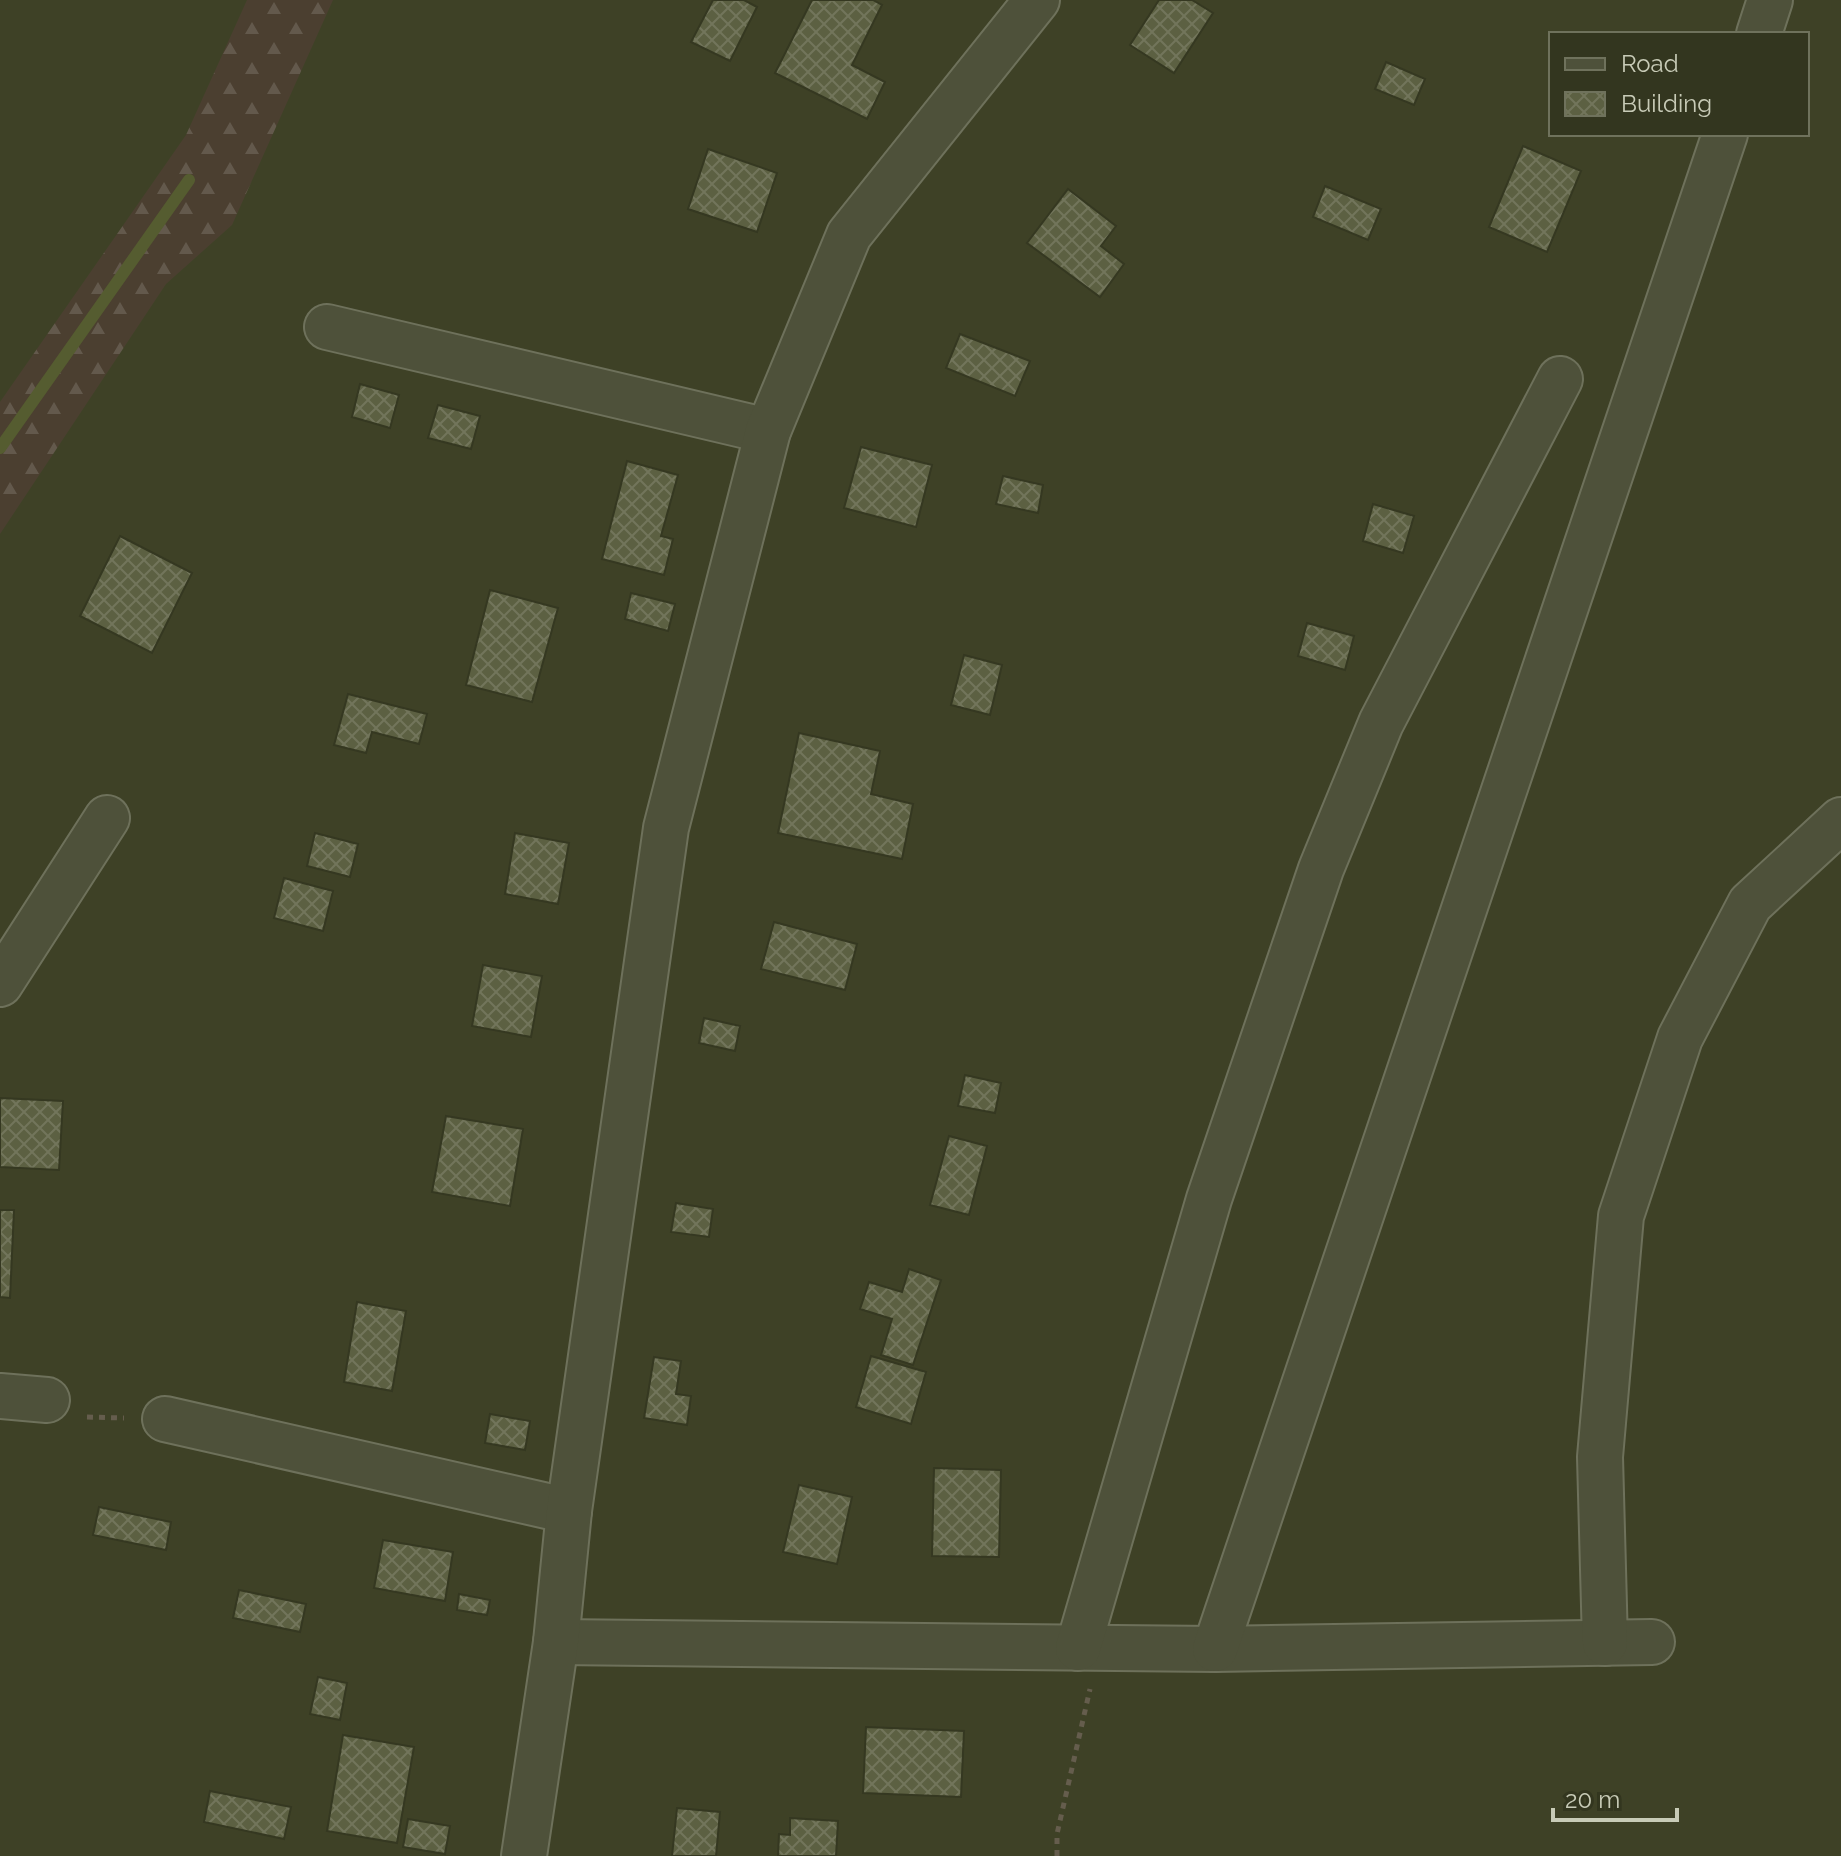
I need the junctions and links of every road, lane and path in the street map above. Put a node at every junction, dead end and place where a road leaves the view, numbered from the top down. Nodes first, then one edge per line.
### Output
1 (1037, 0) edge
2 (1770, 0) edge
3 (1760, 32) edge
4 (1724, 136) edge
5 (327, 327) dead end
6 (1560, 379) dead end
7 (768, 431) junction
8 (107, 818) dead end
9 (1841, 820) edge
10 (0, 984) edge
11 (0, 1396) edge
12 (47, 1400) joint
13 (165, 1419) joint
14 (569, 1511) junction
15 (556, 1642) junction
16 (1652, 1642) dead end
17 (1605, 1643) junction
18 (1089, 1648) junction
19 (1215, 1649) junction
20 (524, 1856) edge
21 (1057, 1856) edge

1 - 7 street
2 - 3 street
4 - 19 street
5 - 7 street
6 - 18 street
7 - 14 street
8 - 10 street
9 - 17 street
11 - 12 street
12 - 13 path
13 - 14 street
14 - 15 street
15 - 18 street
15 - 20 street
16 - 17 street
17 - 19 street
18 - 19 street
18 - 21 path

